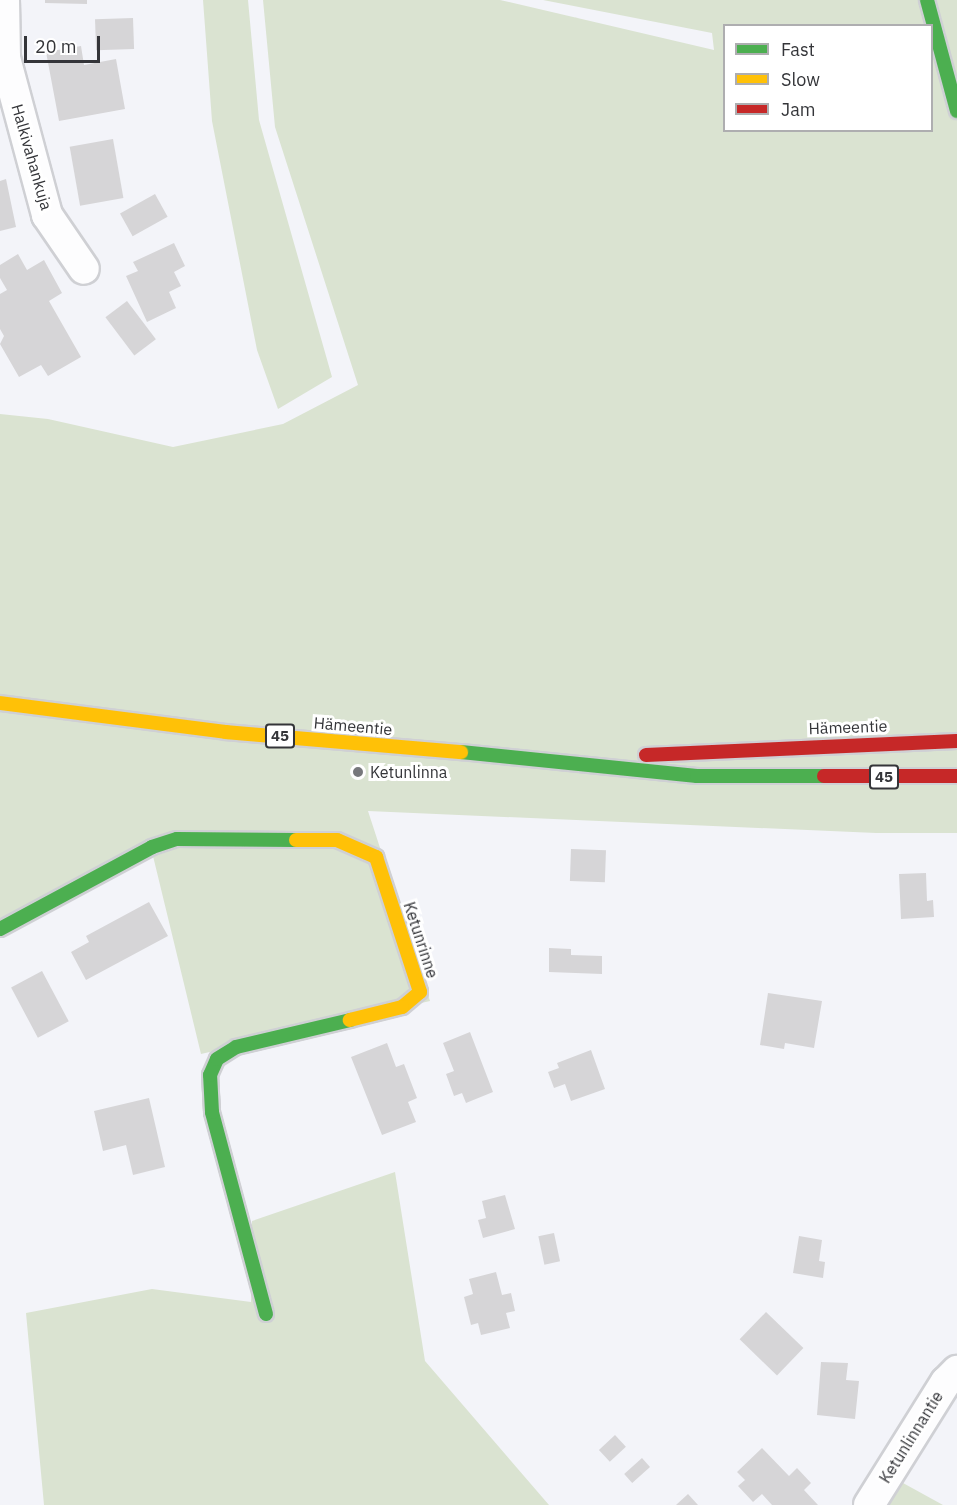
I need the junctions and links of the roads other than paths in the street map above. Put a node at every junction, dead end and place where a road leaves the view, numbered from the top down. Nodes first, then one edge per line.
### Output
1 (4, 0) edge
2 (927, 0) edge
3 (957, 111) edge
4 (84, 269) dead end
5 (0, 703) edge
6 (957, 741) edge
7 (560, 760) junction
8 (957, 776) edge
9 (0, 928) edge
10 (267, 1314) dead end
11 (957, 1371) edge
12 (869, 1505) edge

1 - 4 street, Halkivahankuja
2 - 3 main road
5 - 7 main road, Hämeentie / 45
6 - 7 main road, Hämeentie / 45
7 - 8 main road, Hämeentie / 45
9 - 10 main road, Ketunrinne
11 - 12 street, Ketunlinnantie

